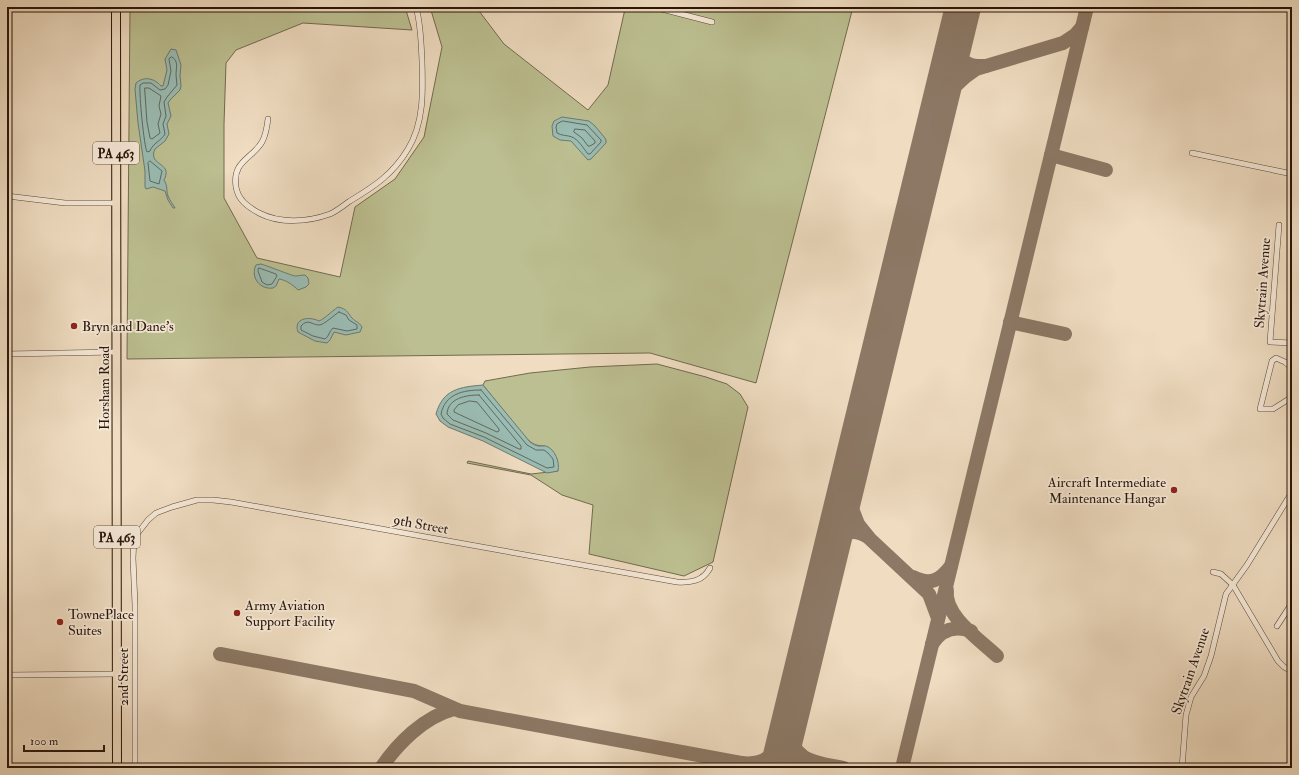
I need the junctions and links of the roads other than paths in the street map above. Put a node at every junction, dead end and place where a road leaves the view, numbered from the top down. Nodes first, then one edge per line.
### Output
1 (116, 7) edge
2 (416, 7) edge
3 (654, 7) edge
4 (712, 22) dead end
5 (268, 119) dead end
6 (1192, 153) dead end
7 (1292, 174) edge
8 (7, 196) edge
9 (116, 203) junction
10 (1279, 225) dead end
11 (1292, 343) edge
12 (117, 352) junction
13 (7, 354) edge
14 (1292, 368) edge
15 (1292, 397) edge
16 (1292, 492) edge
17 (134, 538) joint
18 (710, 568) dead end
19 (1213, 572) dead end
20 (1233, 585) junction
21 (1292, 603) edge
22 (1277, 626) dead end
23 (1292, 671) edge
24 (116, 674) junction
25 (7, 675) edge
26 (117, 768) edge
27 (135, 768) edge
28 (1182, 768) edge

1 - 9 main road, Horsham Road / PA 463
2 - 5 street
3 - 4 street
6 - 7 street
8 - 9 street
9 - 12 main road, Horsham Road / PA 463
10 - 11 street, Skytrain Avenue
12 - 13 street
12 - 24 main road, Horsham Road / PA 463
14 - 15 street
16 - 20 street, Skytrain Avenue
17 - 18 street, 9th Street
17 - 27 street, 2nd Street
19 - 20 street
20 - 23 street
20 - 28 street, Skytrain Avenue
21 - 22 street
24 - 25 street
24 - 26 main road, Horsham Road / PA 463

